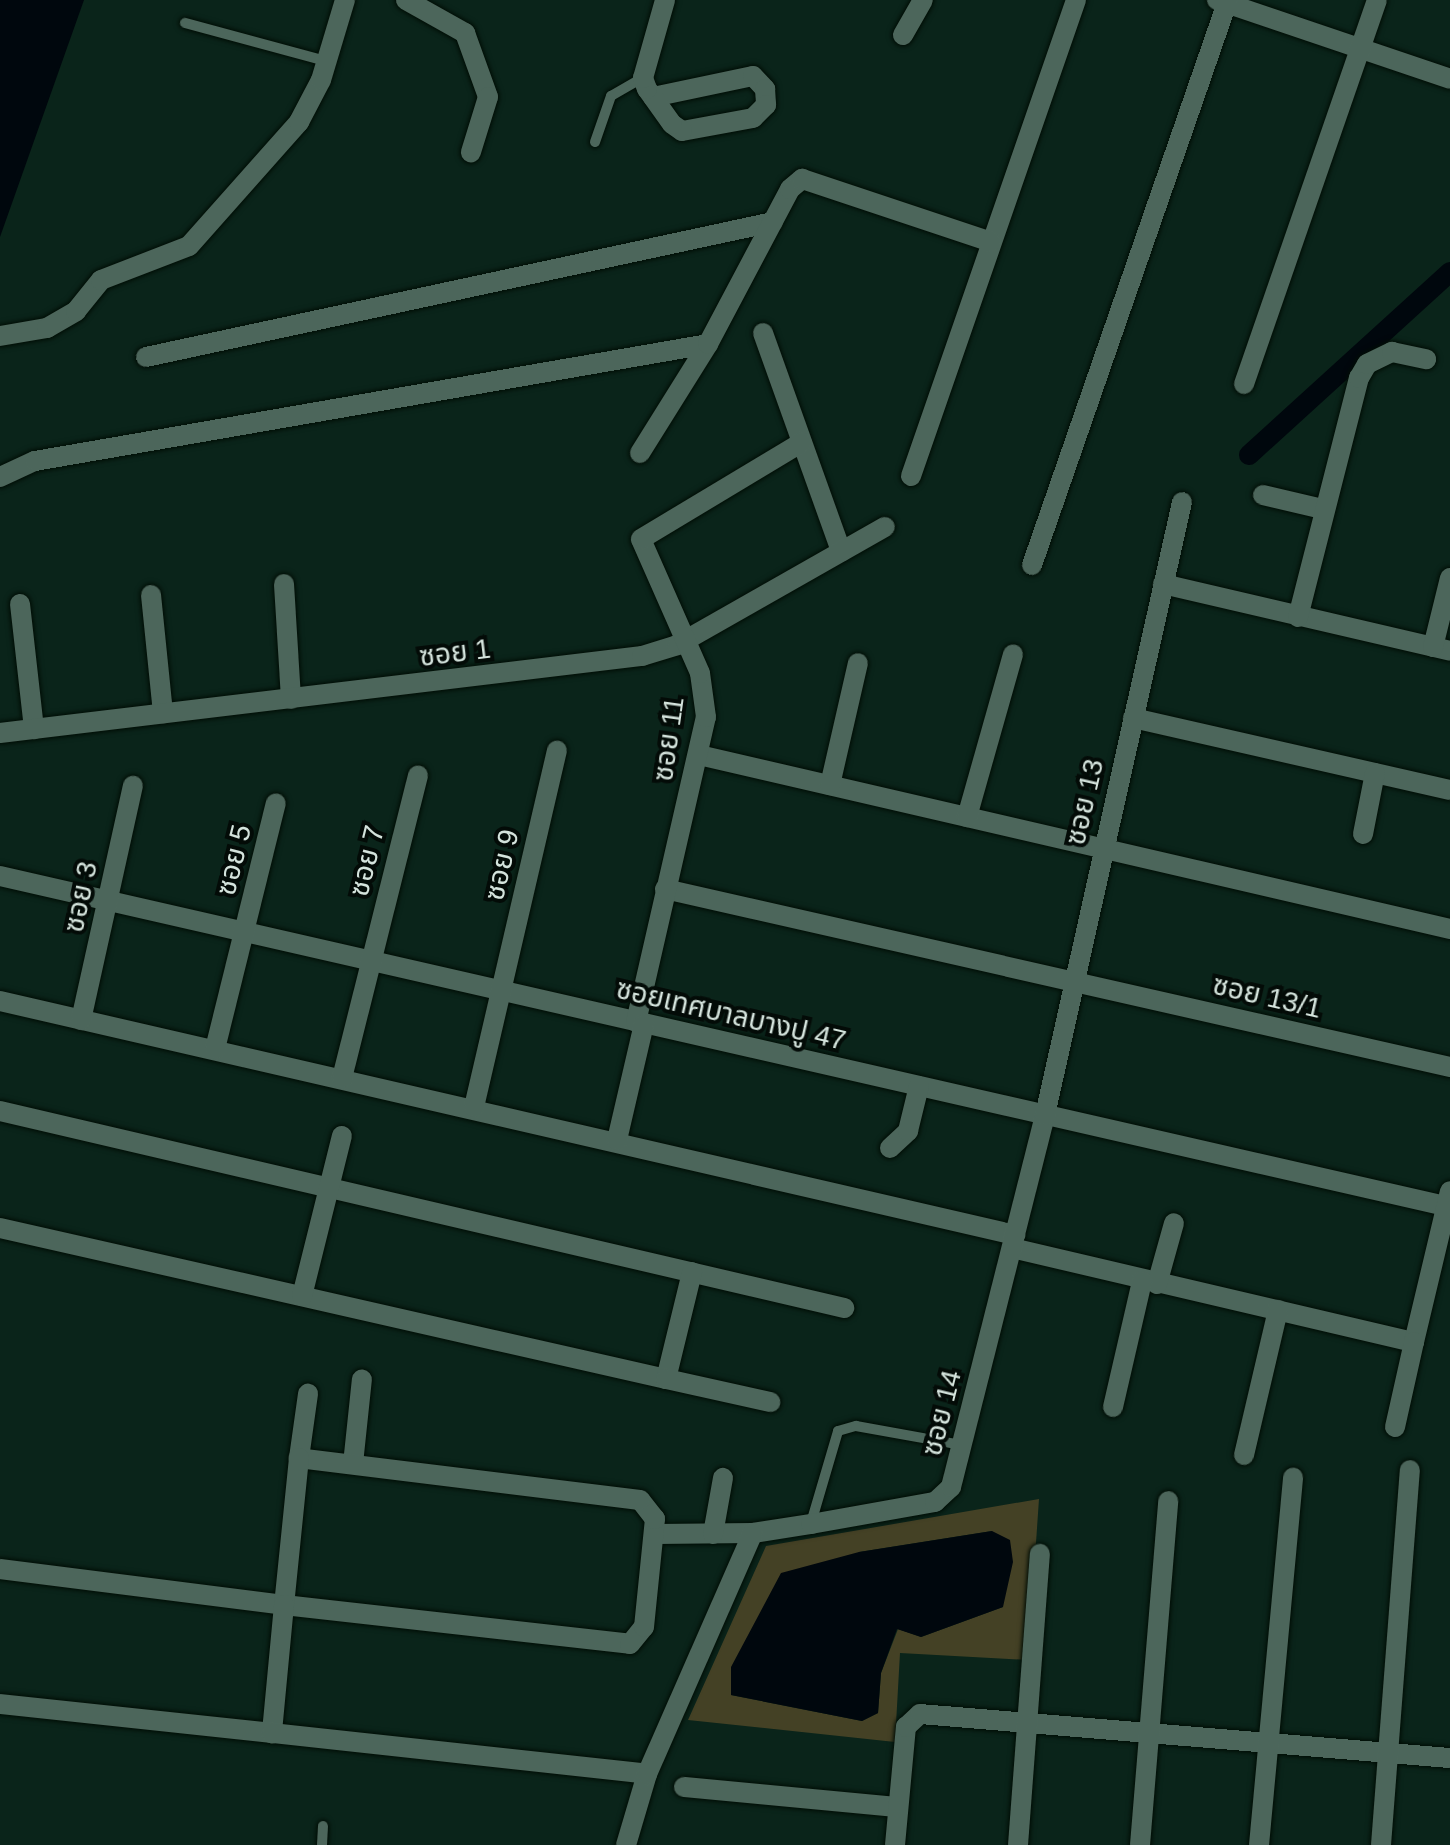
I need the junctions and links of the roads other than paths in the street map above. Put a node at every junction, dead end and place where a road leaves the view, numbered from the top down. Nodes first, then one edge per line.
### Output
1 (406, 0) edge
2 (665, 0) edge
3 (923, 0) edge
4 (1076, 0) edge
5 (1377, 0) edge
6 (1224, 1) edge
7 (337, 2) edge
8 (186, 23) dead end
9 (903, 34) dead end
10 (1360, 48) junction
11 (326, 61) junction
12 (1450, 79) edge
13 (648, 87) junction
14 (596, 142) dead end
15 (471, 152) dead end
16 (772, 222) junction
17 (991, 242) junction
18 (763, 332) dead end
19 (0, 336) edge
20 (708, 344) junction
21 (146, 356) dead end
22 (1426, 359) dead end
23 (1244, 384) dead end
24 (801, 443) junction
25 (640, 453) dead end
26 (911, 476) dead end
27 (0, 477) edge
28 (1263, 496) dead end
29 (1182, 502) dead end
30 (1322, 509) junction
31 (885, 528) dead end
32 (841, 551) junction
33 (1032, 564) dead end
34 (1450, 578) edge
35 (284, 584) dead end
36 (1163, 584) junction
37 (151, 596) dead end
38 (20, 604) dead end
39 (1298, 617) junction
40 (686, 640) junction
41 (1442, 649) edge
42 (1013, 654) dead end
43 (858, 663) dead end
44 (291, 699) junction
45 (163, 714) junction
46 (1133, 718) junction
47 (34, 728) junction
48 (0, 733) edge
49 (558, 751) dead end
50 (699, 755) junction
51 (1376, 773) junction
52 (418, 774) dead end
53 (830, 785) junction
54 (133, 786) dead end
55 (1450, 790) edge
56 (276, 803) dead end
57 (967, 816) junction
58 (1363, 834) dead end
59 (1103, 849) junction
60 (0, 876) edge
61 (665, 889) junction
62 (109, 899) junction
63 (1450, 929) edge
64 (245, 930) junction
65 (370, 961) junction
66 (1072, 980) junction
67 (501, 990) junction
68 (0, 1002) edge
69 (81, 1020) junction
70 (640, 1023) junction
71 (215, 1049) junction
72 (1450, 1067) edge
73 (342, 1078) junction
74 (919, 1086) junction
75 (474, 1108) junction
76 (0, 1111) edge
77 (1045, 1115) junction
78 (342, 1136) dead end
79 (617, 1140) junction
80 (890, 1148) dead end
81 (328, 1187) junction
82 (1449, 1202) edge
83 (1174, 1223) dead end
84 (0, 1228) edge
85 (1013, 1242) junction
86 (692, 1272) junction
87 (1150, 1282) junction
88 (302, 1296) junction
89 (844, 1308) dead end
90 (1278, 1310) junction
91 (1414, 1342) junction
92 (362, 1379) dead end
93 (666, 1379) junction
94 (308, 1394) dead end
95 (770, 1402) dead end
96 (1113, 1408) dead end
97 (1395, 1427) dead end
98 (962, 1444) junction
99 (1244, 1455) dead end
100 (299, 1458) junction
101 (352, 1464) junction
102 (1410, 1470) dead end
103 (723, 1478) dead end
104 (1293, 1478) dead end
105 (1168, 1501) dead end
106 (811, 1524) junction
107 (753, 1533) junction
108 (656, 1534) junction
109 (713, 1534) junction
110 (1040, 1554) dead end
111 (0, 1569) edge
112 (284, 1605) junction
113 (0, 1704) edge
114 (1026, 1724) junction
115 (272, 1733) junction
116 (1149, 1735) junction
117 (1267, 1744) junction
118 (1388, 1754) junction
119 (1450, 1758) edge
120 (647, 1774) junction
121 (684, 1787) dead end
122 (897, 1807) junction
123 (323, 1826) dead end
124 (322, 1845) edge
125 (626, 1845) edge
126 (895, 1845) edge
127 (1018, 1845) edge
128 (1140, 1845) edge
129 (1260, 1845) edge
130 (1380, 1845) edge

1 - 15 street
2 - 13 street
3 - 9 street
4 - 17 street
5 - 10 street
6 - 10 street
6 - 33 street
7 - 11 street
8 - 11 lane
10 - 12 street
10 - 23 street
11 - 19 street
13 - 13 street
13 - 14 lane
16 - 17 street
16 - 20 street
16 - 21 street
17 - 26 street
18 - 24 street
20 - 25 street
20 - 27 street
22 - 30 street
24 - 32 street
24 - 40 street, ซอย 11
28 - 30 street
29 - 36 street, ซอย 13
30 - 39 street
31 - 32 street, ซอย 1
32 - 40 street, ซอย 1
34 - 41 street
35 - 44 street
36 - 39 street
36 - 46 street, ซอย 13
37 - 45 street
38 - 47 street
39 - 41 street
40 - 44 street, ซอย 1
40 - 50 street, ซอย 11
42 - 57 street
43 - 53 street
44 - 45 street, ซอย 1
45 - 47 street, ซอย 1
46 - 51 street
46 - 59 street, ซอย 13
47 - 48 street, ซอย 1
49 - 67 street, ซอย 9
50 - 53 street
50 - 61 street, ซอย 11
51 - 55 street
51 - 58 street
52 - 65 street, ซอย 7
53 - 57 street
54 - 62 street, ซอย 3
56 - 64 street, ซอย 5
57 - 59 street
59 - 63 street
59 - 66 street, ซอย 13
60 - 62 street, ซอยเทศบาลบางปู 47
61 - 66 street, ซอย 13/1
61 - 70 street, ซอย 11
62 - 64 street, ซอยเทศบาลบางปู 47
62 - 69 street, ซอย 3
64 - 65 street, ซอยเทศบาลบางปู 47
64 - 71 street, ซอย 5
65 - 67 street, ซอยเทศบาลบางปู 47
65 - 73 street, ซอย 7
66 - 72 street, ซอย 13/1
66 - 77 street, ซอย 13
67 - 70 street, ซอยเทศบาลบางปู 47
67 - 75 street, ซอย 9
68 - 69 street
69 - 71 street
70 - 74 street, ซอยเทศบาลบางปู 47
70 - 79 street, ซอย 11
71 - 73 street
73 - 75 street
74 - 77 street, ซอยเทศบาลบางปู 47
74 - 80 street
75 - 79 street
76 - 81 street
77 - 82 street, ซอยเทศบาลบางปู 47
77 - 85 street, ซอย 14
78 - 81 street
79 - 85 street
81 - 86 street
81 - 88 street
82 - 91 street
83 - 87 street
84 - 88 street
85 - 87 street
85 - 98 street, ซอย 14
86 - 89 street
86 - 93 street
87 - 90 street
87 - 96 street
88 - 93 street
90 - 91 street
90 - 99 street
91 - 97 street
92 - 101 street
93 - 95 street
94 - 100 street
98 - 106 street, ซอย 14
98 - 106 lane
100 - 101 street
100 - 112 street
101 - 108 street
102 - 118 street
103 - 109 street
104 - 117 street
105 - 116 street
106 - 107 street, ซอย 14
107 - 109 street, ซอย 14
107 - 120 street
108 - 109 street, ซอย 14
108 - 112 street
110 - 114 street
111 - 112 street
112 - 115 street
113 - 115 street
114 - 116 street
114 - 122 street
114 - 127 street
115 - 120 street
116 - 117 street
116 - 128 street
117 - 118 street
117 - 129 street
118 - 119 street
118 - 130 street
120 - 125 street
121 - 122 street
122 - 126 street
123 - 124 lane

